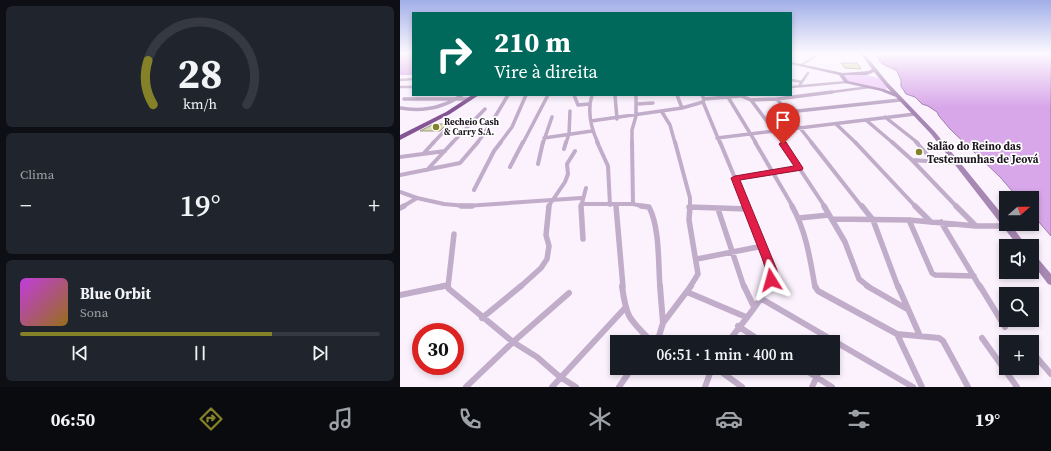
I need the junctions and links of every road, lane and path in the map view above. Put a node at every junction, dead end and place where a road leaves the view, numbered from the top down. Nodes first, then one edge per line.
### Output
1 (823, 71) edge
2 (826, 71) edge
3 (873, 71) edge
4 (875, 71) edge
5 (808, 73) dead end
6 (862, 73) junction
7 (842, 75) junction
8 (880, 78) junction
9 (412, 79) edge
10 (400, 80) edge
11 (792, 80) edge
12 (802, 82) junction
13 (847, 82) junction
14 (799, 86) junction
15 (400, 87) edge
16 (412, 87) edge
17 (792, 87) edge
18 (870, 87) junction
19 (891, 89) junction
20 (882, 90) junction
21 (507, 96) edge
22 (526, 96) edge
23 (548, 96) edge
24 (574, 96) edge
25 (592, 96) edge
26 (615, 96) edge
27 (636, 96) edge
28 (677, 96) edge
29 (739, 96) edge
30 (469, 97) edge
31 (728, 97) junction
32 (899, 98) junction
33 (404, 99) dead end
34 (457, 99) junction
35 (703, 99) edge
36 (777, 99) junction
37 (752, 100) junction
38 (653, 103) dead end
39 (590, 104) junction
40 (637, 104) junction
41 (400, 108) edge
42 (682, 108) junction
43 (484, 109) dead end
44 (570, 110) dead end
45 (662, 112) junction
46 (788, 112) junction
47 (915, 114) junction
48 (636, 116) junction
49 (552, 117) dead end
50 (885, 117) junction
51 (617, 119) junction
52 (866, 120) junction
53 (591, 121) junction
54 (451, 124) dead end
55 (836, 124) junction
56 (801, 128) junction
57 (592, 131) junction
58 (775, 131) junction
59 (569, 134) junction
60 (750, 134) junction
61 (400, 135) edge
62 (400, 138) edge
63 (544, 138) junction
64 (717, 138) junction
65 (564, 149) dead end
66 (445, 151) junction
67 (575, 151) dead end
68 (424, 153) junction
69 (400, 157) edge
70 (912, 160) junction
71 (933, 161) junction
72 (956, 163) junction
73 (538, 164) dead end
74 (510, 167) dead end
75 (799, 168) junction
76 (427, 170) junction
77 (774, 172) junction
78 (400, 175) edge
79 (735, 178) junction
80 (586, 188) dead end
81 (474, 190) dead end
82 (400, 192) edge
83 (417, 198) junction
84 (581, 198) junction
85 (552, 199) junction
86 (581, 204) junction
87 (633, 204) junction
88 (613, 205) junction
89 (689, 207) junction
90 (400, 208) edge
91 (718, 209) junction
92 (748, 209) junction
93 (999, 216) edge
94 (831, 217) junction
95 (799, 218) junction
96 (873, 220) junction
97 (909, 220) junction
98 (931, 222) junction
99 (941, 222) junction
100 (976, 226) junction
101 (999, 226) edge
102 (1011, 231) edge
103 (454, 234) dead end
104 (583, 239) dead end
105 (1017, 239) edge
106 (763, 246) junction
107 (732, 253) junction
108 (697, 259) junction
109 (1039, 267) edge
110 (974, 276) junction
111 (1051, 282) edge
112 (447, 285) junction
113 (687, 292) junction
114 (569, 293) dead end
115 (400, 295) edge
116 (762, 298) junction
117 (754, 307) junction
118 (625, 308) junction
119 (907, 309) junction
120 (999, 316) edge
121 (746, 317) junction
122 (482, 318) junction
123 (663, 323) junction
124 (738, 326) junction
125 (897, 334) junction
126 (644, 335) edge
127 (659, 335) edge
128 (732, 335) edge
129 (752, 335) edge
130 (824, 335) edge
131 (920, 336) junction
132 (982, 338) dead end
133 (513, 342) junction
134 (840, 344) edge
135 (1039, 360) edge
136 (1051, 374) edge
137 (627, 375) edge
138 (709, 375) edge
139 (726, 375) edge
140 (813, 375) edge
141 (560, 377) junction
142 (816, 377) junction
143 (466, 387) edge
144 (552, 387) edge
145 (576, 387) edge
146 (619, 387) edge
147 (705, 387) edge
148 (742, 387) edge
149 (812, 387) edge
150 (832, 387) edge
151 (913, 387) edge
152 (922, 387) edge
153 (968, 387) edge
154 (1017, 387) edge

1 - 7 main road
2 - 7 main road
3 - 6 main road
4 - 8 main road
5 - 12 street
6 - 7 main road
6 - 8 main road
7 - 13 main road
8 - 19 main road
9 - 10 street
11 - 12 street
12 - 14 street
13 - 14 street
13 - 18 main road
14 - 17 street
15 - 16 street
18 - 20 main road
18 - 36 street
19 - 20 main road
19 - 32 main road
20 - 32 main road
21 - 76 street
22 - 81 street
23 - 74 street
24 - 39 street
25 - 39 street
26 - 51 street
27 - 40 street
28 - 42 street
29 - 31 street
29 - 37 street
30 - 34 street
30 - 61 highway
30 - 62 highway
31 - 35 street
31 - 60 street
32 - 46 street
32 - 47 main road
33 - 34 street
34 - 41 street
35 - 42 street
35 - 64 street
36 - 37 street
36 - 46 street
37 - 58 street
38 - 40 street
39 - 53 street
40 - 48 street
42 - 45 street
43 - 66 street
44 - 59 street
45 - 48 street
45 - 89 street
46 - 56 street
47 - 50 street
47 - 72 main road
48 - 51 street
48 - 87 street
49 - 63 street
50 - 52 street
50 - 71 street
51 - 53 street
52 - 55 street
52 - 70 street
53 - 57 street
54 - 68 street
55 - 56 street
55 - 98 street
56 - 58 street
56 - 96 street
57 - 59 street
57 - 88 street
58 - 60 street
58 - 75 street
59 - 63 street
59 - 65 street
60 - 64 street
60 - 77 street
63 - 73 street
64 - 79 street
66 - 68 street
66 - 76 street
67 - 85 street
68 - 69 street
70 - 71 street
70 - 100 street
71 - 72 street
72 - 93 main road
75 - 77 street
75 - 94 street
76 - 78 street
77 - 79 street
77 - 95 street
79 - 92 street
80 - 84 street
82 - 83 street
83 - 85 street
83 - 90 street
84 - 85 street
84 - 86 street
85 - 122 street
86 - 88 street
86 - 104 street
87 - 88 street
87 - 123 street
88 - 118 street
89 - 91 street
89 - 108 street
91 - 92 street
91 - 107 street
92 - 106 street
94 - 95 street
94 - 96 street
94 - 119 street
95 - 125 street
96 - 97 street
96 - 119 street
97 - 98 street
97 - 110 street
98 - 99 street
99 - 100 street
99 - 110 street
100 - 101 street
102 - 105 main road
103 - 112 street
106 - 107 street
106 - 116 street
107 - 108 street
107 - 117 street
108 - 113 street
109 - 111 main road
110 - 120 street
112 - 115 street
112 - 122 street
113 - 121 street
113 - 123 street
114 - 133 street
116 - 117 street
116 - 130 street
117 - 121 street
118 - 126 street
118 - 141 street
119 - 131 street
121 - 124 street
122 - 133 street
123 - 127 street
124 - 128 street
124 - 129 street
125 - 131 street
125 - 152 street
131 - 153 street
132 - 154 street
133 - 141 street
133 - 143 street
134 - 151 street
135 - 136 street
137 - 146 street
138 - 147 street
139 - 148 street
140 - 142 street
141 - 144 street
141 - 145 street
142 - 149 street
142 - 150 street

